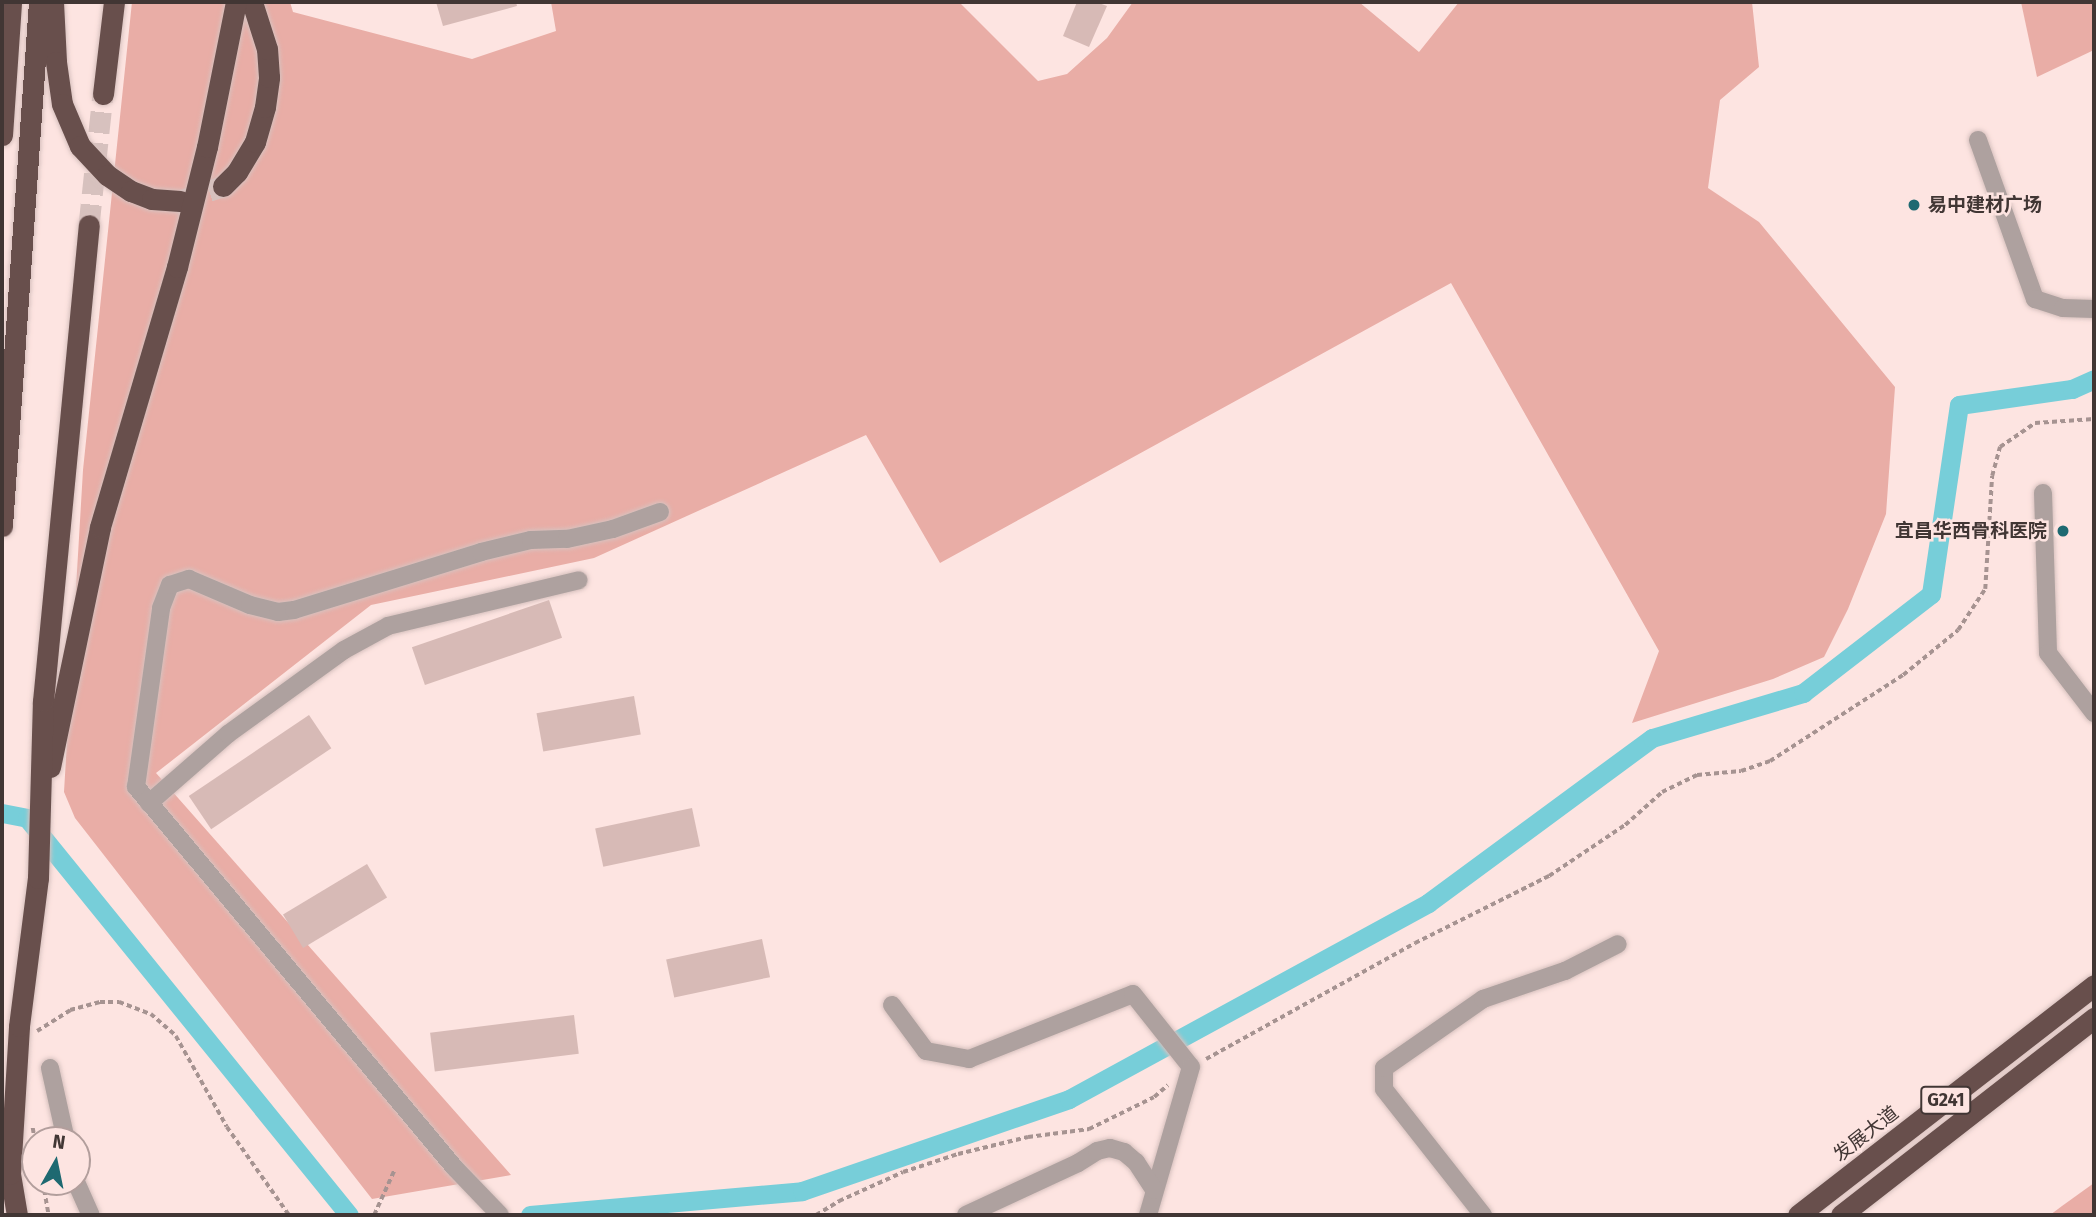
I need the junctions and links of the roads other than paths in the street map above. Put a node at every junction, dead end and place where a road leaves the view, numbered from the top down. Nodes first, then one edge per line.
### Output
1 (11, 2) edge
2 (39, 2) edge
3 (53, 2) edge
4 (114, 2) edge
5 (236, 2) edge
6 (252, 2) edge
7 (103, 94) tunnel mouth
8 (2, 135) edge
9 (1979, 140) dead end
10 (223, 186) tunnel mouth
11 (180, 201) tunnel mouth
12 (89, 225) tunnel mouth
13 (2094, 309) edge
14 (2043, 492) dead end
15 (660, 512) dead end
16 (2, 526) edge
17 (579, 580) dead end
18 (2094, 713) edge
19 (149, 803) junction
20 (41, 818) junction
21 (1618, 944) dead end
22 (2094, 985) edge
23 (892, 1005) dead end
24 (2094, 1018) edge
25 (50, 1068) dead end
26 (2, 1121) edge
27 (63, 1126) edge
28 (10, 1174) junction
29 (1154, 1190) junction
30 (82, 1196) edge
31 (17, 1215) edge
32 (91, 1215) edge
33 (500, 1215) edge
34 (966, 1215) edge
35 (1148, 1215) edge
36 (1483, 1215) edge
37 (1798, 1215) edge
38 (1841, 1215) edge

1 - 8 highway
2 - 16 highway
3 - 11 highway
4 - 7 highway
5 - 20 highway
6 - 10 highway
9 - 13 street
12 - 20 highway
14 - 18 street
15 - 19 street
17 - 19 street
19 - 33 street
20 - 28 highway
21 - 36 street
22 - 37 highway, 发展大道 / G241
23 - 29 street
24 - 38 highway, G241
25 - 27 street
26 - 28 highway
28 - 31 highway
29 - 34 street
29 - 35 street
30 - 32 street

